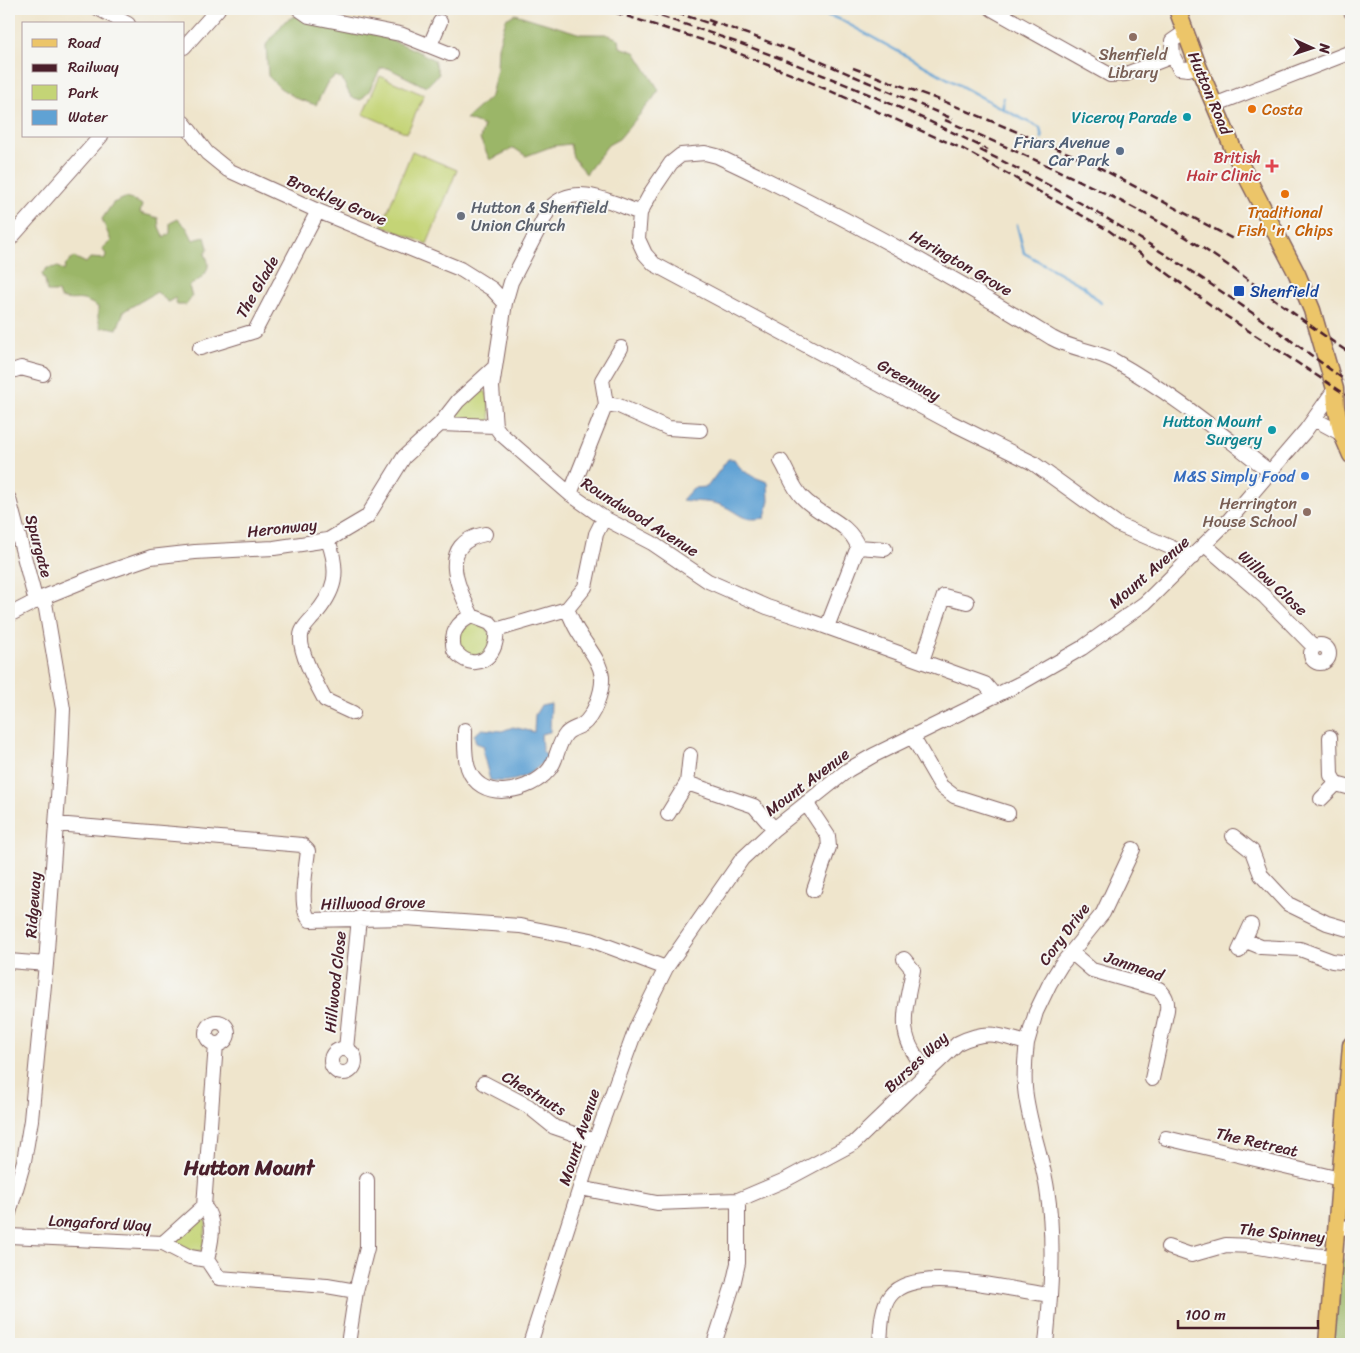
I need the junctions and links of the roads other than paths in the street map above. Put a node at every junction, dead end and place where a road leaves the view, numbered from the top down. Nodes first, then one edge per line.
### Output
1 (99, 9) edge
2 (218, 9) edge
3 (299, 9) edge
4 (992, 9) edge
5 (1177, 9) edge
6 (124, 22) edge
7 (440, 22) dead end
8 (1185, 32) junction
9 (430, 45) junction
10 (185, 46) edge
11 (1351, 52) edge
12 (450, 54) dead end
13 (1173, 56) junction
14 (1198, 66) junction
15 (1214, 106) junction
16 (185, 124) edge
17 (99, 138) edge
18 (318, 212) junction
19 (640, 213) junction
20 (9, 240) edge
21 (511, 282) junction
22 (492, 289) junction
23 (505, 303) junction
24 (200, 348) dead end
25 (621, 348) dead end
26 (494, 368) junction
27 (9, 372) edge
28 (44, 374) dead end
29 (1335, 389) junction
30 (606, 404) junction
31 (1314, 419) junction
32 (440, 424) junction
33 (495, 426) junction
34 (700, 430) dead end
35 (1342, 434) junction
36 (1351, 455) edge
37 (781, 461) dead end
38 (1270, 472) junction
39 (570, 494) junction
40 (9, 498) edge
41 (604, 518) junction
42 (485, 534) dead end
43 (328, 540) junction
44 (1206, 546) junction
45 (858, 547) junction
46 (885, 549) dead end
47 (1193, 557) junction
48 (40, 599) junction
49 (967, 602) dead end
50 (567, 609) junction
51 (9, 615) edge
52 (472, 616) junction
53 (827, 627) junction
54 (496, 630) junction
55 (1314, 647) dead end
56 (922, 661) junction
57 (995, 696) junction
58 (353, 714) dead end
59 (466, 730) dead end
60 (912, 736) junction
61 (1330, 736) dead end
62 (690, 755) dead end
63 (687, 783) junction
64 (1336, 784) junction
65 (1351, 788) edge
66 (1321, 799) dead end
67 (806, 804) junction
68 (1008, 813) dead end
69 (668, 814) dead end
70 (56, 824) junction
71 (774, 829) junction
72 (1233, 836) dead end
73 (1133, 848) dead end
74 (814, 890) dead end
75 (359, 918) junction
76 (1251, 925) dead end
77 (1351, 930) edge
78 (1071, 952) junction
79 (9, 961) edge
80 (1351, 963) edge
81 (46, 964) junction
82 (914, 964) dead end
83 (666, 968) junction
84 (1027, 1043) junction
85 (216, 1044) dead end
86 (1351, 1045) edge
87 (346, 1049) dead end
88 (1351, 1064) edge
89 (928, 1071) junction
90 (1152, 1079) dead end
91 (484, 1083) dead end
92 (1166, 1138) dead end
93 (595, 1141) junction
94 (1340, 1179) junction
95 (367, 1180) dead end
96 (580, 1188) junction
97 (738, 1200) junction
98 (204, 1206) junction
99 (9, 1214) edge
100 (1344, 1228) edge
101 (9, 1236) edge
102 (163, 1243) junction
103 (1168, 1247) dead end
104 (1334, 1256) junction
105 (206, 1260) junction
106 (356, 1291) junction
107 (1050, 1296) junction
108 (348, 1344) edge
109 (530, 1344) edge
110 (714, 1344) edge
111 (880, 1344) edge
112 (1046, 1344) edge
113 (1327, 1344) edge

1 - 6 street
2 - 10 street
3 - 9 street
4 - 13 street
5 - 8 main road, Hutton Road
7 - 9 street
8 - 13 street
8 - 14 main road, Hutton Road
9 - 12 street
11 - 15 street
13 - 14 street
14 - 15 main road, Hutton Road
15 - 29 main road, Hutton Road
16 - 18 street, Brockley Grove
17 - 20 street
18 - 22 street, Brockley Grove
18 - 24 street, The Glade
19 - 21 street
19 - 38 street, Herington Grove
19 - 47 street, Greenway
21 - 22 street
21 - 23 street
22 - 23 street, Brockley Grove
23 - 26 street
25 - 30 street
26 - 32 street, Heronway
26 - 33 street
27 - 28 street
29 - 31 street, Mount Avenue
29 - 35 main road, Hutton Road
30 - 34 street
30 - 39 street
31 - 35 street
31 - 38 street, Mount Avenue
32 - 33 street
32 - 43 street, Heronway
33 - 39 street, Roundwood Avenue
35 - 36 main road, Hutton Road
37 - 45 street
38 - 44 street, Mount Avenue
39 - 41 street, Roundwood Avenue
40 - 48 street, Spurgate
41 - 50 street
41 - 53 street, Roundwood Avenue
42 - 52 street
43 - 48 street, Heronway
43 - 58 street
44 - 47 street, Mount Avenue
44 - 55 street, Willow Close
45 - 46 street
45 - 53 street
47 - 57 street, Mount Avenue
48 - 51 street, Heronway
48 - 70 street, Ridgeway
49 - 56 street
50 - 54 street
50 - 59 street
52 - 54 street
52 - 54 street
53 - 56 street, Roundwood Avenue
56 - 57 street, Roundwood Avenue
57 - 60 street, Mount Avenue
60 - 67 street, Mount Avenue
60 - 68 street
61 - 64 street
62 - 63 street
63 - 69 street
63 - 71 street
64 - 65 street
64 - 66 street
67 - 71 street, Mount Avenue
67 - 74 street
70 - 75 street, Hillwood Grove
70 - 81 street, Ridgeway
71 - 83 street, Mount Avenue
72 - 77 street
73 - 78 street, Cory Drive
75 - 83 street, Hillwood Grove
75 - 87 street, Hillwood Close
76 - 80 street
78 - 84 street, Cory Drive
78 - 90 street, Janmead
79 - 81 street
81 - 99 street, Ridgeway
82 - 89 street
83 - 93 street, Mount Avenue
84 - 89 street, Burses Way
84 - 107 street
85 - 98 street
86 - 88 main road
88 - 94 main road
89 - 97 street, Burses Way
91 - 93 street, Chestnuts
92 - 94 street, The Retreat
93 - 96 street, Mount Avenue
94 - 100 main road
95 - 106 street
96 - 97 street, Burses Way
96 - 109 street, Mount Avenue
97 - 110 street
98 - 102 street
98 - 105 street
100 - 104 main road
101 - 102 street, Longaford Way
102 - 105 street, Longaford Way
103 - 104 street, The Spinney
104 - 113 main road
105 - 106 street
106 - 108 street
107 - 111 street
107 - 112 street

